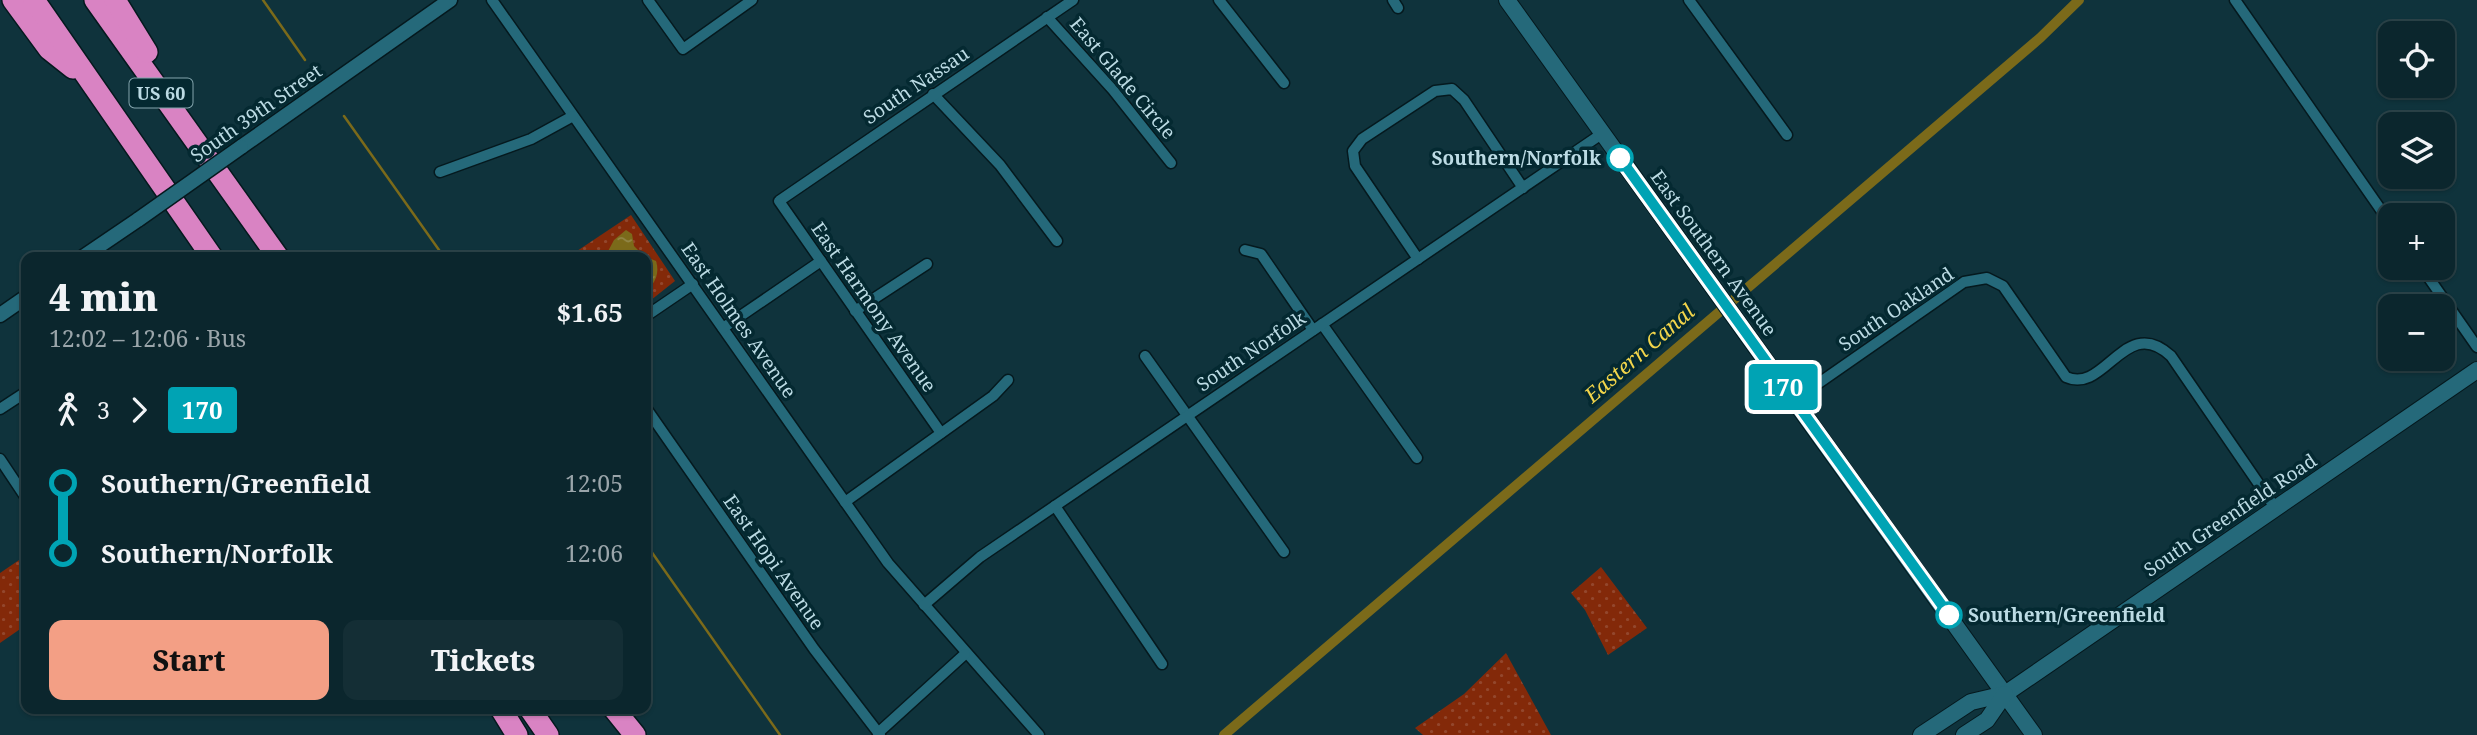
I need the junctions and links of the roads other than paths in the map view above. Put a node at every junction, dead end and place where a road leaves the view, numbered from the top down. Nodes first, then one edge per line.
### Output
1 (13, 0) edge
2 (34, 0) edge
3 (95, 0) edge
4 (115, 0) edge
5 (450, 0) edge
6 (492, 0) edge
7 (648, 0) edge
8 (752, 0) edge
9 (1073, 0) edge
10 (1219, 0) edge
11 (1689, 0) edge
12 (2235, 0) edge
13 (1512, 2) edge
14 (1047, 18) junction
15 (1284, 83) dead end
16 (93, 85) junction
17 (933, 94) junction
18 (573, 116) junction
19 (1603, 133) junction
20 (1787, 135) dead end
21 (1171, 163) dead end
22 (440, 172) dead end
23 (226, 186) junction
24 (1523, 188) junction
25 (779, 201) joint
26 (2378, 206) edge
27 (1057, 241) dead end
28 (1245, 250) dead end
29 (90, 252) edge
30 (209, 252) edge
31 (274, 252) edge
32 (1418, 259) junction
33 (821, 261) junction
34 (927, 264) dead end
35 (2430, 280) edge
36 (693, 284) junction
37 (21, 300) edge
38 (855, 311) junction
39 (651, 313) edge
40 (0, 315) edge
41 (1318, 327) junction
42 (723, 328) junction
43 (2477, 347) edge
44 (1145, 356) dead end
45 (2477, 370) edge
46 (1008, 380) dead end
47 (21, 395) edge
48 (1793, 401) junction
49 (0, 409) edge
50 (651, 415) edge
51 (1187, 416) junction
52 (941, 433) junction
53 (1417, 458) dead end
54 (0, 459) edge
55 (21, 490) edge
56 (845, 502) junction
57 (1055, 506) junction
58 (2276, 509) junction
59 (1284, 552) dead end
60 (924, 605) junction
61 (965, 654) junction
62 (1162, 664) dead end
63 (2005, 694) junction
64 (504, 714) edge
65 (533, 714) edge
66 (602, 714) edge
67 (618, 714) edge
68 (879, 734) edge
69 (517, 735) edge
70 (548, 735) edge
71 (617, 735) edge
72 (635, 735) edge
73 (1039, 735) edge
74 (1922, 735) edge
75 (1964, 735) edge
76 (2034, 735) edge

1 - 16 highway
2 - 16 highway, US 60
3 - 23 highway, US 60
4 - 23 highway
5 - 29 street, South 39th Street, bridge
6 - 18 street, East Holmes Avenue
7 - 8 street
9 - 14 street, South Nassau
10 - 15 street
11 - 20 street
12 - 26 street
13 - 19 main road, East Southern Avenue
14 - 17 street, South Nassau
14 - 21 street, East Glade Circle
16 - 30 highway, US 60
17 - 25 street, South Nassau
17 - 27 street
18 - 22 street
18 - 36 street, East Holmes Avenue
19 - 24 street, South Norfolk
19 - 48 main road, East Southern Avenue
23 - 31 highway, US 60
24 - 32 street, South Norfolk
24 - 32 street
25 - 33 street, East Harmony Avenue
28 - 41 street
32 - 41 street, South Norfolk
33 - 38 street, East Harmony Avenue
33 - 42 street
34 - 38 street
35 - 43 street
36 - 39 street
36 - 42 street, East Holmes Avenue
37 - 40 street
38 - 52 street, East Harmony Avenue
41 - 51 street, South Norfolk
41 - 53 street
42 - 56 street, East Holmes Avenue
44 - 51 street
45 - 58 main road, South Greenfield Road
46 - 52 street
47 - 49 street
48 - 58 street, South Oakland
48 - 63 main road, East Southern Avenue
50 - 68 street, East Hopi Avenue
51 - 57 street, South Norfolk
51 - 59 street
52 - 56 street
54 - 55 street
56 - 60 street, East Holmes Avenue
57 - 60 street, South Norfolk
57 - 62 street
58 - 63 main road, South Greenfield Road
60 - 61 street, East Holmes Avenue
61 - 68 street
61 - 73 street, East Holmes Avenue
63 - 74 main road, South Greenfield Road
63 - 75 main road, South Greenfield Road
63 - 76 main road, East Southern Avenue
64 - 69 highway
65 - 70 highway
66 - 71 highway
67 - 72 highway

